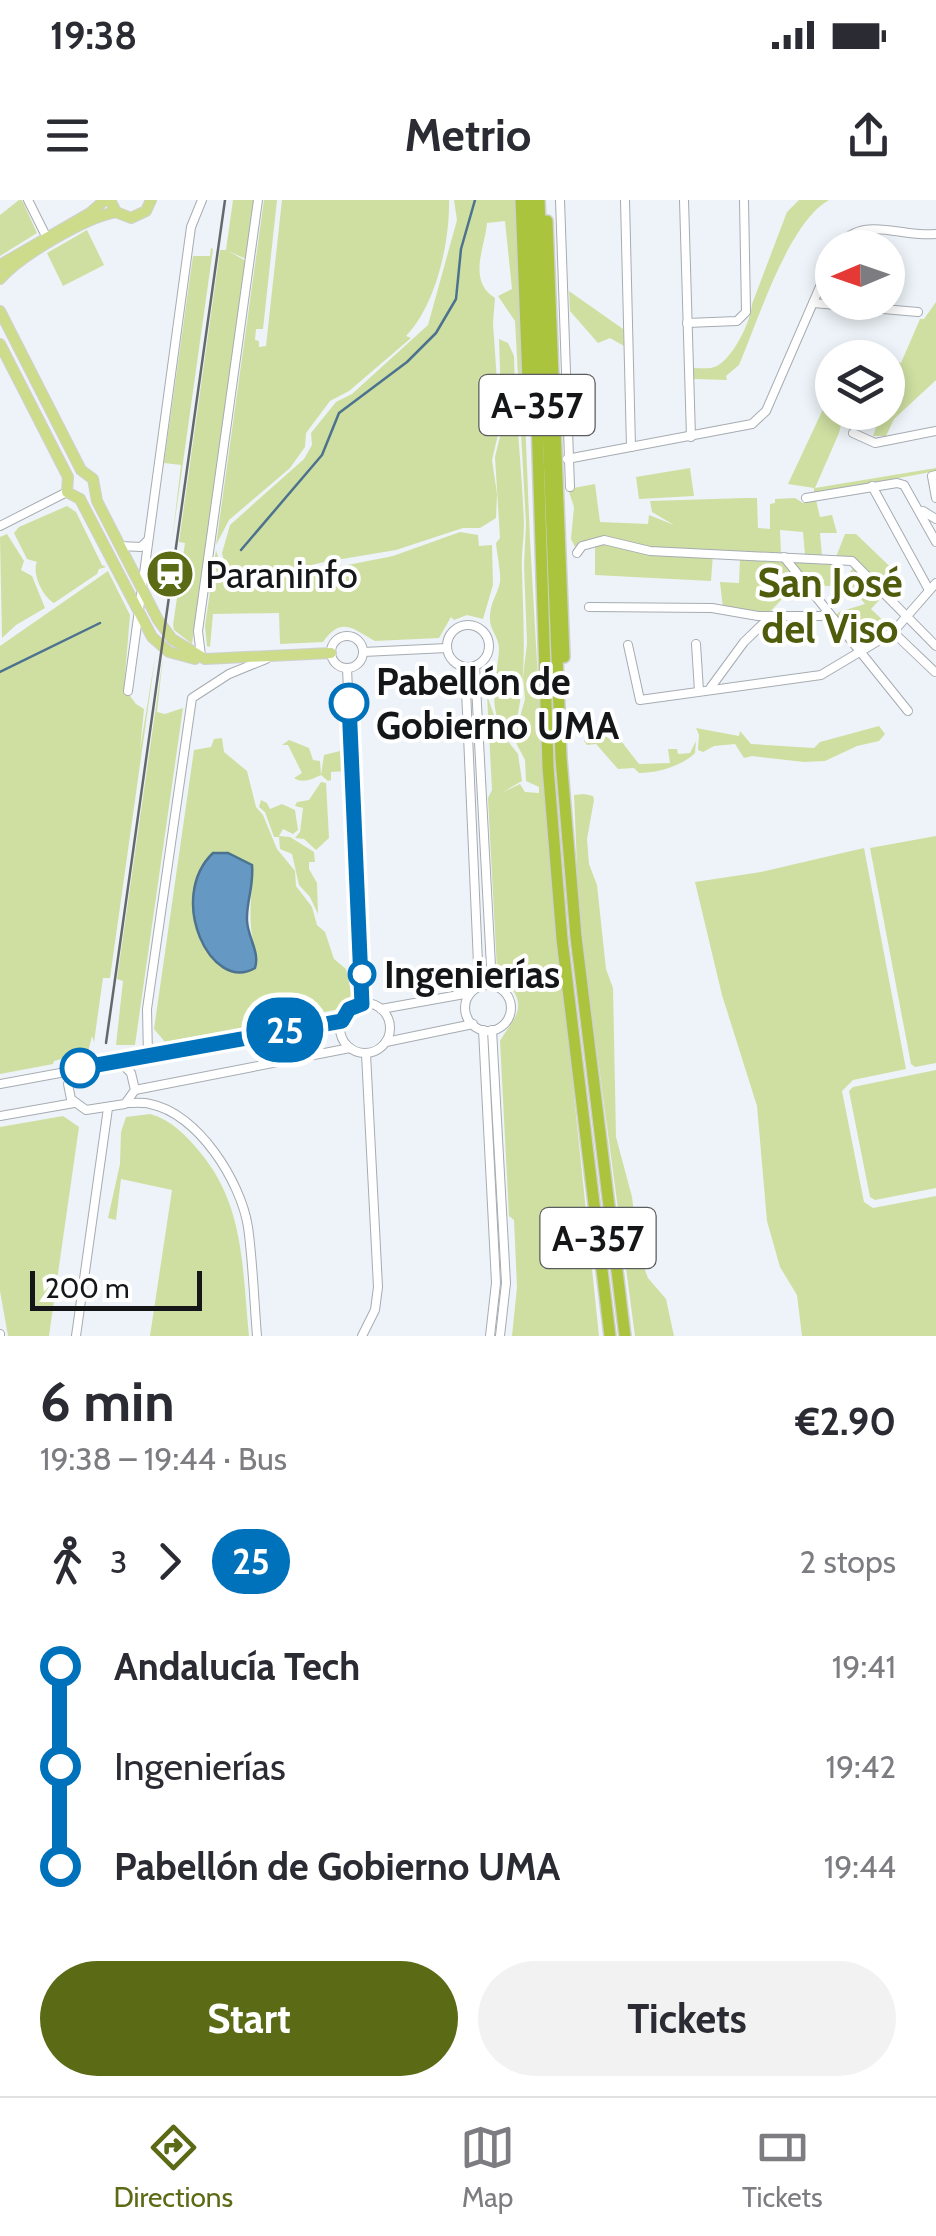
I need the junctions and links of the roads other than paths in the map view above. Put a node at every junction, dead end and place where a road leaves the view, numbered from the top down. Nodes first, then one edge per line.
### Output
1 (28, 200) edge
2 (107, 200) edge
3 (151, 200) edge
4 (202, 200) edge
5 (258, 200) edge
6 (521, 200) edge
7 (530, 200) edge
8 (538, 200) edge
9 (546, 200) edge
10 (560, 200) edge
11 (625, 200) edge
12 (684, 200) edge
13 (744, 200) edge
14 (116, 212) junction
15 (905, 233) edge
16 (936, 234) edge
17 (46, 236) junction
18 (0, 265) edge
19 (0, 279) edge
20 (815, 298) edge
21 (813, 303) junction
22 (0, 312) edge
23 (918, 312) dead end
24 (687, 322) junction
25 (0, 344) edge
26 (853, 432) dead end
27 (936, 432) edge
28 (691, 437) junction
29 (631, 447) junction
30 (568, 459) junction
31 (80, 470) junction
32 (934, 476) edge
33 (68, 477) junction
34 (872, 486) junction
35 (570, 487) dead end
36 (93, 490) junction
37 (67, 492) junction
38 (806, 498) dead end
39 (80, 499) junction
40 (936, 500) edge
41 (916, 504) junction
42 (932, 522) edge
43 (0, 526) edge
44 (147, 540) junction
45 (936, 542) edge
46 (120, 546) junction
47 (577, 553) dead end
48 (784, 557) junction
49 (933, 586) edge
50 (142, 587) junction
51 (589, 607) dead end
52 (542, 610) junction
53 (138, 612) junction
54 (772, 616) junction
55 (830, 616) junction
56 (908, 616) junction
57 (893, 632) junction
58 (696, 644) dead end
59 (628, 645) dead end
60 (936, 646) edge
61 (447, 648) junction
62 (363, 652) junction
63 (331, 653) junction
64 (861, 654) junction
65 (273, 656) junction
66 (199, 659) junction
67 (470, 667) junction
68 (347, 668) junction
69 (934, 672) edge
70 (704, 690) junction
71 (128, 691) dead end
72 (908, 711) dead end
73 (567, 822) junction
74 (492, 985) junction
75 (480, 986) junction
76 (470, 993) junction
77 (362, 1004) junction
78 (381, 1009) junction
79 (342, 1021) junction
80 (472, 1024) junction
81 (487, 1030) junction
82 (386, 1042) junction
83 (350, 1048) junction
84 (366, 1054) junction
85 (148, 1056) junction
86 (118, 1061) junction
87 (80, 1068) junction
88 (0, 1084) edge
89 (135, 1090) junction
90 (126, 1102) junction
91 (74, 1103) junction
92 (108, 1108) junction
93 (0, 1116) edge
94 (76, 1336) edge
95 (258, 1336) edge
96 (362, 1336) edge
97 (490, 1336) edge
98 (500, 1336) edge
99 (610, 1336) edge
100 (627, 1336) edge

1 - 17 street
2 - 14 main road
2 - 17 main road
3 - 14 main road
4 - 44 street
5 - 66 street
6 - 52 highway
7 - 52 highway, A-357
8 - 73 highway, A-357
9 - 73 highway
10 - 30 street
11 - 29 street
12 - 24 street
13 - 24 street
14 - 19 main road
15 - 16 street
17 - 18 main road
20 - 21 street
21 - 23 street
21 - 28 street
22 - 31 main road
24 - 28 street
25 - 33 main road
26 - 27 street
28 - 29 street
29 - 30 street
30 - 35 street
31 - 33 main road
31 - 36 main road
32 - 40 street
33 - 37 main road
34 - 38 street
34 - 41 street
34 - 49 street
36 - 39 main road
36 - 46 main road
37 - 39 main road
37 - 43 street
39 - 53 main road
40 - 41 street
41 - 42 street
42 - 45 street
44 - 46 street
44 - 50 street
46 - 50 main road
47 - 48 street
48 - 55 street
48 - 56 street
49 - 56 street
50 - 53 street
50 - 66 main road
51 - 54 street
52 - 99 highway, A-357
53 - 66 main road
53 - 71 street
54 - 55 street
54 - 70 street
55 - 64 street
56 - 57 street
56 - 60 street
57 - 64 street
57 - 69 street
58 - 70 street
59 - 70 street
61 - 62 street
61 - 67 street
61 - 67 street
62 - 63 street
62 - 68 street
63 - 65 main road
63 - 68 street
64 - 70 street
64 - 72 street
65 - 66 main road
65 - 85 street
67 - 74 street
67 - 75 street
68 - 77 street
73 - 100 highway, A-357
74 - 75 street
74 - 81 street
75 - 76 street
76 - 78 street
76 - 80 street
77 - 78 street
77 - 79 street
78 - 82 street
79 - 83 street
79 - 85 street
80 - 81 street
80 - 82 street
81 - 97 street
81 - 98 street
82 - 84 street
83 - 84 street
83 - 89 street
84 - 96 street
85 - 86 street
86 - 87 street
86 - 89 street
87 - 88 street
87 - 91 street
89 - 90 street
90 - 92 street
90 - 95 street
91 - 92 street
91 - 93 street
92 - 94 street

